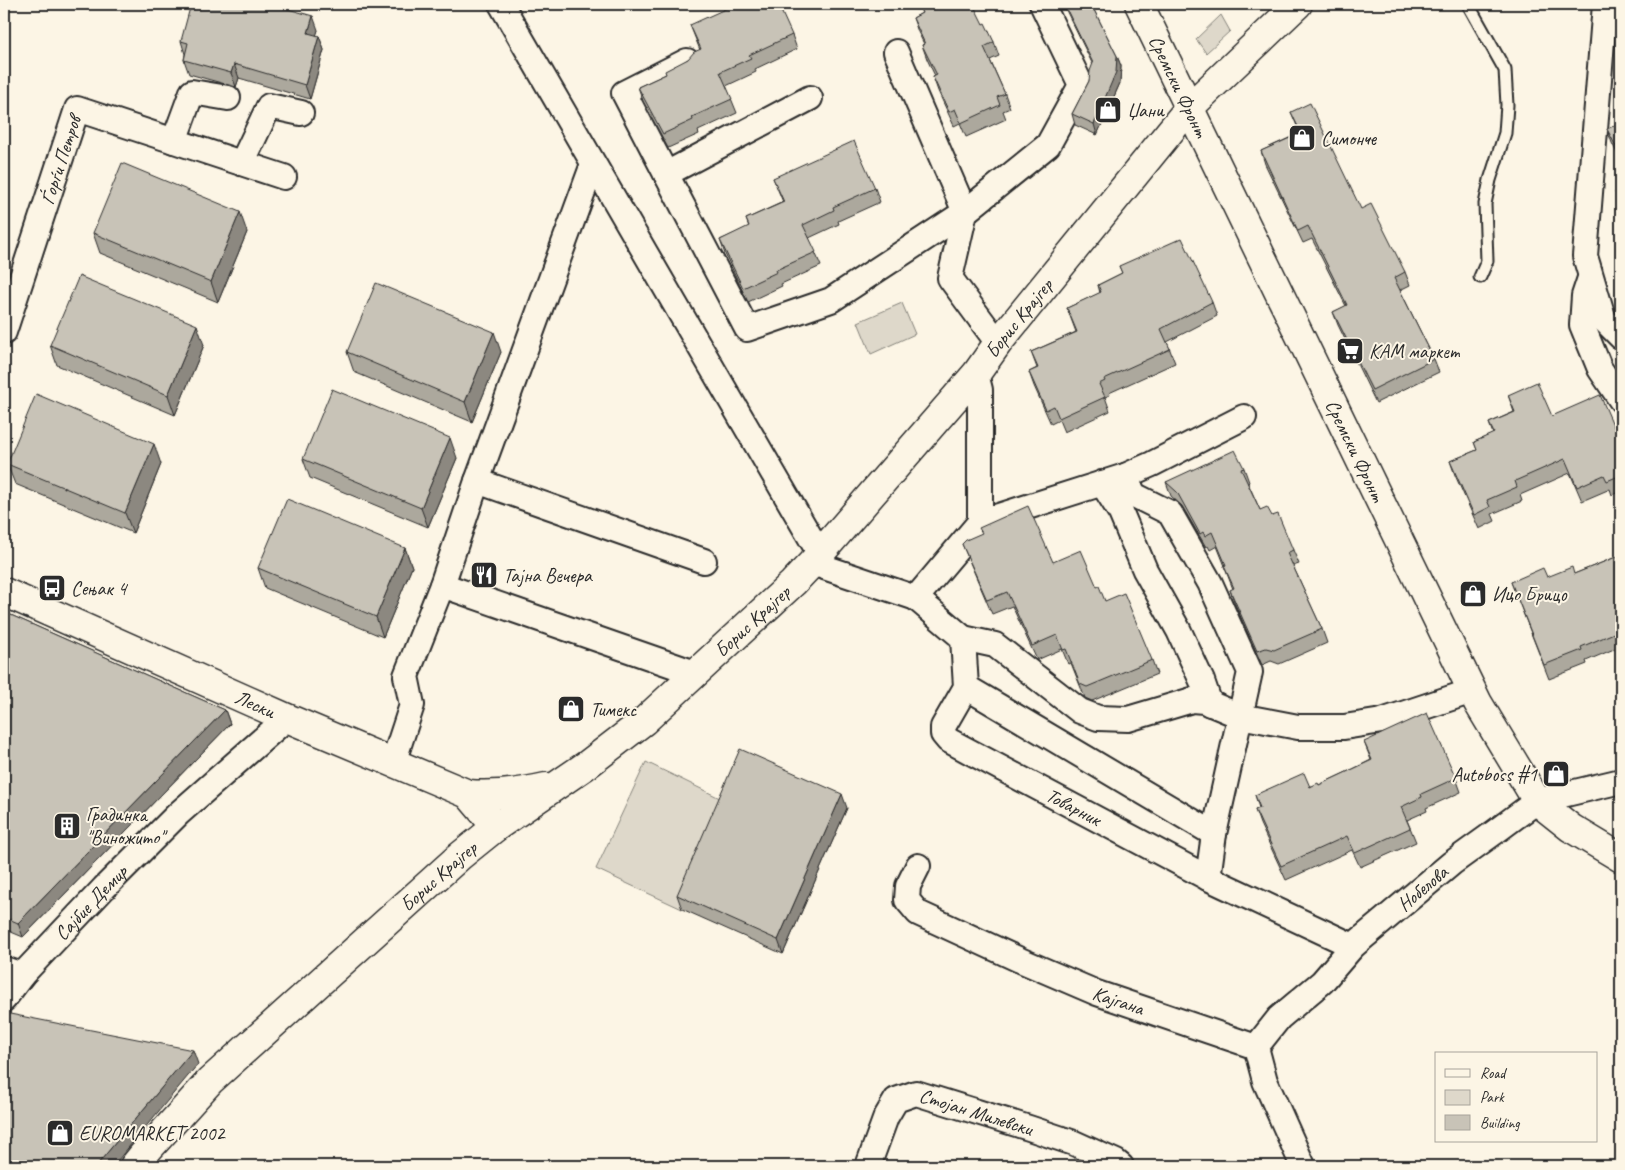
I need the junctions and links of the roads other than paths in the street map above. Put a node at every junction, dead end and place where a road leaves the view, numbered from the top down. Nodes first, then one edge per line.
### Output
1 (501, 4) edge
2 (1042, 4) edge
3 (1139, 4) edge
4 (1298, 4) edge
5 (1468, 4) edge
6 (1605, 4) edge
7 (896, 52) dead end
8 (686, 61) edge
9 (228, 98) dead end
10 (810, 98) dead end
11 (1188, 108) junction
12 (301, 113) dead end
13 (174, 141) junction
14 (242, 163) junction
15 (593, 164) junction
16 (666, 174) junction
17 (284, 177) dead end
18 (966, 212) junction
19 (1590, 275) junction
20 (1480, 278) dead end
21 (4, 332) edge
22 (1621, 337) edge
23 (998, 343) junction
24 (976, 374) junction
25 (1621, 400) edge
26 (1244, 418) dead end
27 (1125, 476) junction
28 (477, 481) junction
29 (1102, 484) junction
30 (980, 522) junction
31 (816, 558) junction
32 (704, 561) dead end
33 (442, 585) junction
34 (4, 592) edge
35 (924, 605) junction
36 (962, 638) junction
37 (695, 673) junction
38 (966, 687) junction
39 (1472, 690) junction
40 (1210, 704) junction
41 (1240, 716) junction
42 (286, 718) junction
43 (392, 763) junction
44 (1621, 781) edge
45 (556, 785) junction
46 (460, 790) junction
47 (1538, 801) junction
48 (494, 828) junction
49 (1214, 834) junction
50 (1621, 858) edge
51 (918, 866) dead end
52 (441, 873) junction
53 (1208, 878) junction
54 (1354, 946) junction
55 (13, 972) edge
56 (4, 998) edge
57 (1256, 1047) junction
58 (134, 1166) edge
59 (868, 1166) edge
60 (1121, 1166) edge
61 (1303, 1166) edge

1 - 15 street
2 - 18 street
3 - 11 street, Сремски Фронт
4 - 11 street, Борис Крајгер
5 - 20 lane
6 - 19 street
7 - 18 street
8 - 16 street
9 - 13 street
10 - 16 street
11 - 23 street, Борис Крајгер
11 - 39 street, Сремски Фронт
12 - 14 street
13 - 14 street, Ѓорѓи Петров
13 - 21 street, Ѓорѓи Петров
14 - 17 street, Ѓорѓи Петров
15 - 28 street
15 - 31 street
16 - 18 street
18 - 23 street
19 - 22 street
19 - 25 street
23 - 24 street, Борис Крајгер
24 - 30 street
24 - 31 street, Борис Крајгер
26 - 27 street
27 - 29 street
27 - 41 street
28 - 32 street
28 - 33 street
29 - 30 street
29 - 40 street
30 - 35 street
31 - 35 street
31 - 37 street, Борис Крајгер
33 - 37 street
33 - 43 street
34 - 42 street, Лески
35 - 36 street
36 - 38 street
36 - 40 street
37 - 45 street, Борис Крајгер
38 - 49 street
38 - 53 street, Товарник
39 - 41 street
39 - 47 street, Сремски Фронт
40 - 41 street
41 - 49 street
42 - 43 street, Лески
42 - 55 street, Сајбие Демир
43 - 46 street, Лески
44 - 47 street, Нобелова
45 - 46 street
45 - 48 street, Борис Крајгер
46 - 48 street, Лески
46 - 52 street
47 - 50 street, Сремски Фронт
47 - 54 street, Нобелова
48 - 52 street, Борис Крајгер
49 - 53 street
51 - 57 street, Кајгана
52 - 58 street, Борис Крајгер
53 - 54 street, Товарник
54 - 57 street, Нобелова
55 - 56 street, Сајбие Демир
57 - 61 street
59 - 60 street, Стојан Милевски

